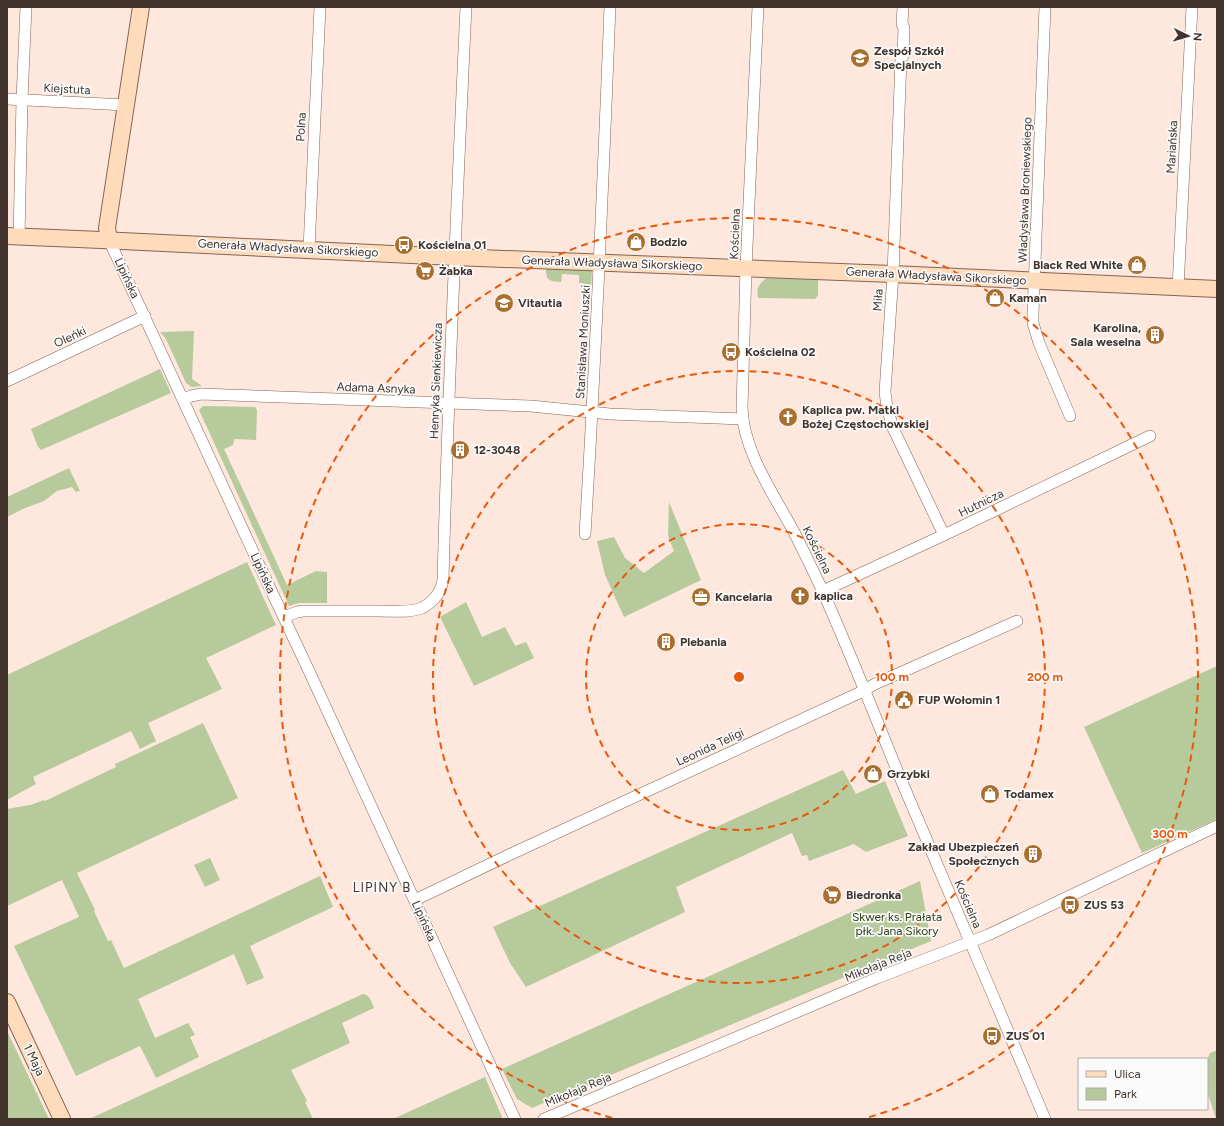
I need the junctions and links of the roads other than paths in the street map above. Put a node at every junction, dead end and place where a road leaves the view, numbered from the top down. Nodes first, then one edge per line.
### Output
1 (26, 7) edge
2 (141, 7) edge
3 (320, 7) edge
4 (466, 7) edge
5 (610, 7) edge
6 (758, 7) edge
7 (903, 7) edge
8 (1045, 7) edge
9 (1192, 7) edge
10 (7, 99) edge
11 (22, 100) junction
12 (125, 105) junction
13 (13, 236) edge
14 (109, 240) junction
15 (309, 249) junction
16 (454, 257) junction
17 (600, 262) junction
18 (746, 268) junction
19 (893, 274) junction
20 (1035, 281) junction
21 (1178, 288) junction
22 (1217, 289) edge
23 (145, 316) junction
24 (7, 381) edge
25 (183, 399) junction
26 (448, 403) junction
27 (592, 413) junction
28 (1070, 416) dead end
29 (742, 419) junction
30 (1150, 436) dead end
31 (585, 534) dead end
32 (944, 535) junction
33 (823, 591) junction
34 (284, 617) junction
35 (1017, 620) dead end
36 (865, 690) junction
37 (1217, 826) edge
38 (415, 900) junction
39 (970, 943) junction
40 (7, 1002) edge
41 (62, 1119) edge
42 (515, 1119) edge
43 (544, 1119) edge
44 (1045, 1119) edge

1 - 11 street
2 - 12 street, Lipińska
3 - 15 street, Polna
4 - 16 street, Henryka Sienkiewicza
5 - 17 street, Stanisława Moniuszki
6 - 18 street, Kościelna
7 - 19 street, Miła
8 - 20 street, Władysława Broniewskiego
9 - 21 street, Mariańska
10 - 11 street, Kiejstuta
11 - 12 street, Kiejstuta
11 - 13 street
12 - 14 street, Lipińska
13 - 14 street, Generała Władysława Sikorskiego
14 - 15 street, Generała Władysława Sikorskiego
14 - 23 street, Lipińska
15 - 16 street, Generała Władysława Sikorskiego
16 - 17 street, Generała Władysława Sikorskiego
16 - 26 street, Henryka Sienkiewicza
17 - 18 street, Generała Władysława Sikorskiego
17 - 27 street, Stanisława Moniuszki
18 - 19 street, Generała Władysława Sikorskiego
18 - 29 street, Kościelna
19 - 20 street, Generała Władysława Sikorskiego
19 - 32 street, Miła
20 - 21 street, Generała Władysława Sikorskiego
20 - 28 street, Władysława Broniewskiego
21 - 22 street, Generała Władysława Sikorskiego
23 - 24 street, Oleńki
23 - 25 street, Lipińska
25 - 26 street, Adama Asnyka
25 - 34 street, Lipińska
26 - 27 street, Adama Asnyka
26 - 34 street, Henryka Sienkiewicza
27 - 29 street, Adama Asnyka
27 - 31 street, Stanisława Moniuszki
29 - 33 street, Kościelna
30 - 32 street, Hutnicza
32 - 33 street, Hutnicza
33 - 36 street, Kościelna
34 - 38 street, Lipińska
35 - 36 street, Leonida Teligi
36 - 38 street, Leonida Teligi
36 - 39 street, Kościelna
37 - 39 street, Mikołaja Reja
38 - 42 street, Lipińska
39 - 43 street, Mikołaja Reja
39 - 44 street, Kościelna
40 - 41 street, 1 Maja

